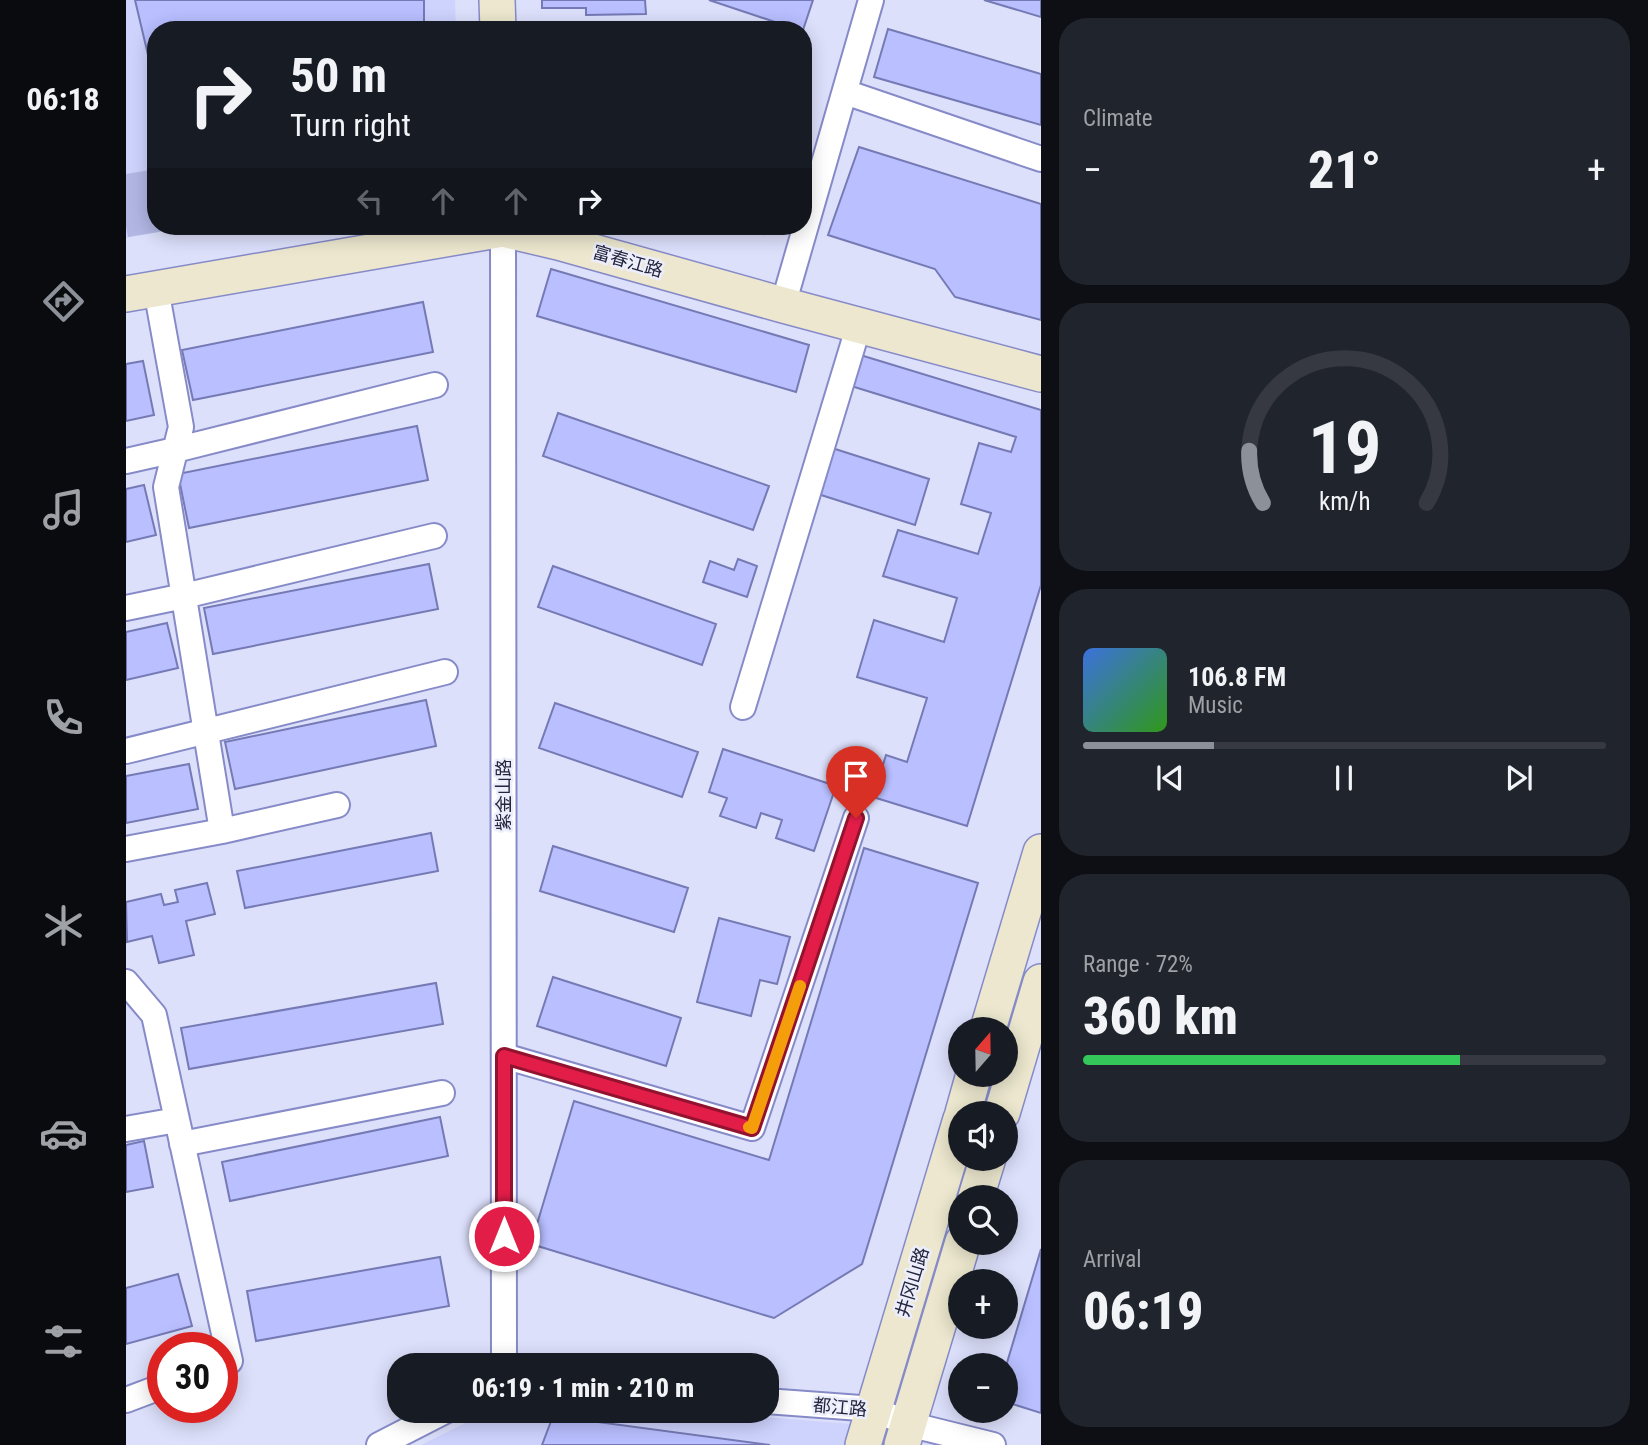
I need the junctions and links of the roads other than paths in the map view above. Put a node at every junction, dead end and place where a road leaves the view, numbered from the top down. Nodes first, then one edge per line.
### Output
1 (497, 0) edge
2 (871, 0) edge
3 (498, 21) edge
4 (845, 92) junction
5 (1041, 159) edge
6 (812, 205) edge
7 (458, 235) edge
8 (503, 235) edge
9 (532, 235) edge
10 (803, 235) edge
11 (141, 291) edge
12 (783, 305) junction
13 (859, 325) junction
14 (1041, 374) edge
15 (435, 385) dead end
16 (175, 450) junction
17 (126, 461) edge
18 (434, 536) dead end
19 (184, 596) junction
20 (126, 608) edge
21 (445, 672) dead end
22 (743, 707) dead end
23 (206, 732) junction
24 (126, 751) edge
25 (337, 805) dead end
26 (856, 818) dead end
27 (222, 831) junction
28 (126, 849) edge
29 (1041, 852) edge
30 (126, 982) edge
31 (1041, 982) edge
32 (992, 1017) edge
33 (504, 1056) junction
34 (442, 1093) dead end
35 (1006, 1101) edge
36 (126, 1129) edge
37 (180, 1132) junction
38 (948, 1162) edge
39 (959, 1255) edge
40 (224, 1332) edge
41 (504, 1353) edge
42 (147, 1392) edge
43 (126, 1400) edge
44 (779, 1402) edge
45 (874, 1409) junction
46 (422, 1423) edge
47 (905, 1435) edge
48 (379, 1445) edge
49 (863, 1445) edge
50 (993, 1445) edge

1 - 3 street
2 - 4 street
4 - 5 street
4 - 6 street
7 - 11 street, 富春江路
8 - 33 street, 紫金山路
9 - 12 street, 富春江路
10 - 12 street
11 - 16 street
12 - 13 street, 富春江路
13 - 14 street, 富春江路
13 - 22 street
15 - 16 street
16 - 17 street
16 - 19 street
18 - 19 street
19 - 20 street
19 - 23 street
21 - 23 street
23 - 24 street
23 - 27 street
25 - 27 street
26 - 33 street
27 - 28 street
29 - 32 street
30 - 37 street
31 - 35 street
33 - 41 street, 紫金山路
34 - 37 street
36 - 37 street
37 - 40 street
38 - 45 street, 井冈山路
39 - 47 street, 井冈山路
42 - 43 street
44 - 45 street, 都江路
45 - 47 street, 都江路
45 - 49 street, 井冈山路
46 - 48 street
47 - 50 street, 都江路

